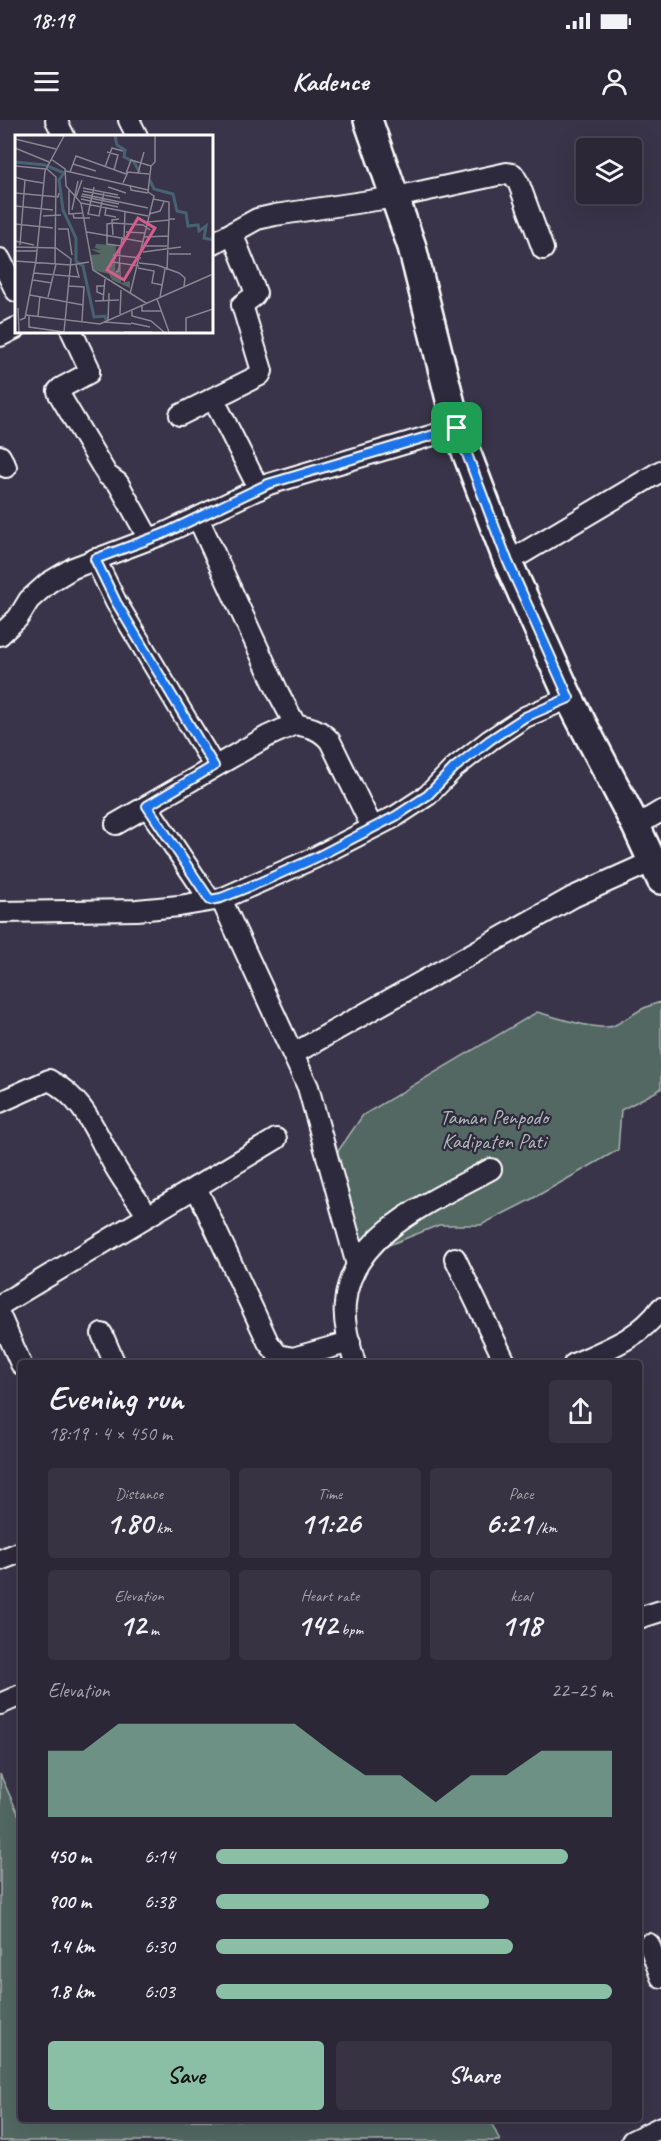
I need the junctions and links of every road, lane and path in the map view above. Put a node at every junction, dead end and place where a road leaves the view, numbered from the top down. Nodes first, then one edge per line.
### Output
1 (56, 120) edge
2 (129, 120) edge
3 (368, 120) edge
4 (64, 135) edge
5 (136, 135) edge
6 (396, 198) junction
7 (232, 233) junction
8 (213, 243) edge
9 (543, 249) dead end
10 (0, 259) edge
11 (15, 289) edge
12 (15, 328) edge
13 (72, 333) edge
14 (0, 336) edge
15 (213, 398) junction
16 (180, 415) dead end
17 (457, 428) junction
18 (661, 471) edge
19 (259, 489) junction
20 (198, 518) junction
21 (149, 539) junction
22 (95, 559) junction
23 (508, 562) junction
24 (0, 635) edge
25 (569, 698) junction
26 (295, 724) junction
27 (214, 766) junction
28 (147, 806) junction
29 (661, 812) edge
30 (116, 824) dead end
31 (636, 826) junction
32 (372, 827) junction
33 (657, 871) edge
34 (216, 899) junction
35 (0, 912) edge
36 (293, 1054) junction
37 (0, 1102) edge
38 (276, 1139) dead end
39 (491, 1169) dead end
40 (196, 1187) junction
41 (148, 1216) junction
42 (455, 1258) dead end
43 (357, 1264) junction
44 (0, 1305) edge
45 (661, 1308) edge
46 (0, 1316) edge
47 (102, 1334) dead end
48 (350, 1342) junction
49 (19, 1360) edge
50 (113, 1360) edge
51 (354, 1360) edge
52 (504, 1360) edge
53 (582, 1360) edge
54 (18, 1553) edge
55 (0, 1560) edge
56 (661, 1611) edge
57 (642, 1617) edge
58 (18, 1696) edge
59 (0, 1704) edge
60 (650, 1944) edge
61 (661, 1977) edge
62 (661, 2127) edge
63 (632, 2141) edge

1 - 4 street
2 - 5 street
3 - 6 street
6 - 7 street
6 - 9 street
6 - 17 street
7 - 8 street
7 - 15 street
10 - 11 street
12 - 14 street
13 - 21 street
15 - 16 street
15 - 19 street
17 - 19 street
17 - 23 street
18 - 23 street
19 - 20 street
20 - 21 street
20 - 26 street
21 - 22 street
22 - 24 street
22 - 27 street
23 - 25 street
25 - 31 street
25 - 32 street
26 - 27 street
26 - 32 street
27 - 28 street
28 - 30 street
28 - 34 street
29 - 31 street
31 - 33 street
32 - 34 street
33 - 36 street
34 - 35 street
34 - 36 street
36 - 43 street
37 - 41 street
38 - 40 street
39 - 43 street
40 - 41 street
40 - 48 street
41 - 44 street
42 - 52 street
43 - 48 street
45 - 53 street
46 - 49 street
47 - 50 street
48 - 51 street
54 - 55 street
56 - 57 street
58 - 59 street
60 - 61 street
62 - 63 street

